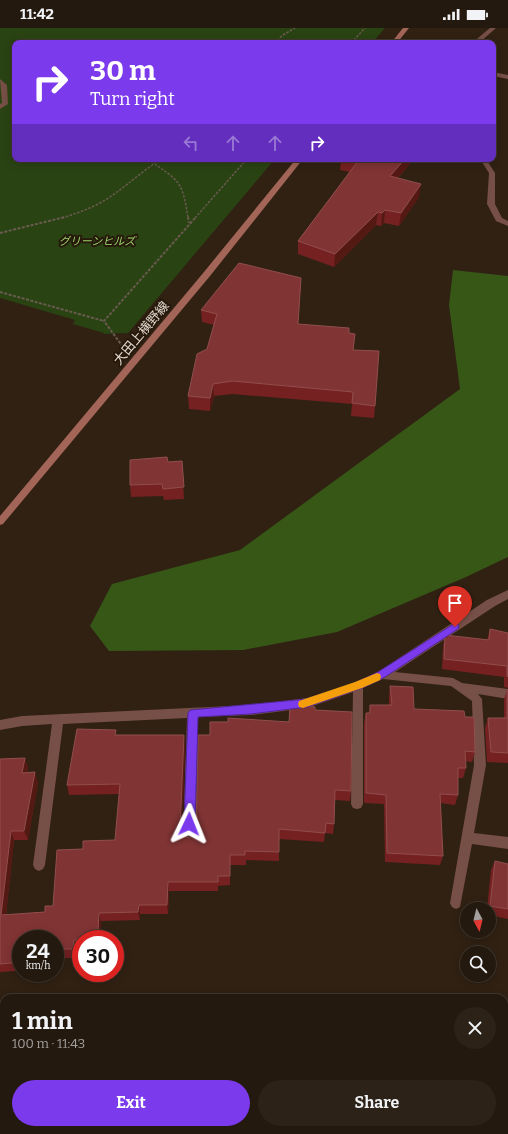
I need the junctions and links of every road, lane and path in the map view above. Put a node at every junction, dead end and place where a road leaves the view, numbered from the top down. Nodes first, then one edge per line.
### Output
1 (296, 28) edge
2 (365, 28) edge
3 (406, 28) edge
4 (494, 28) edge
5 (277, 40) edge
6 (354, 40) edge
7 (396, 40) edge
8 (479, 40) edge
9 (496, 75) edge
10 (508, 77) edge
11 (0, 81) edge
12 (0, 107) edge
13 (152, 162) edge
14 (244, 162) edge
15 (298, 162) edge
16 (485, 162) edge
17 (154, 164) junction
18 (189, 224) junction
19 (508, 224) edge
20 (0, 233) edge
21 (0, 292) edge
22 (104, 321) junction
23 (123, 347) dead end
24 (0, 522) edge
25 (508, 594) edge
26 (382, 675) junction
27 (358, 686) junction
28 (461, 687) junction
29 (508, 694) edge
30 (193, 713) junction
31 (58, 720) junction
32 (0, 725) edge
33 (357, 804) dead end
34 (467, 838) junction
35 (189, 840) edge
36 (508, 843) edge
37 (38, 865) dead end
38 (456, 903) dead end

1 - 5 path
2 - 6 path
3 - 7 main road
4 - 8 street
9 - 10 street
11 - 12 street
13 - 17 path
14 - 18 path
15 - 24 main road, 大田上横野線
16 - 19 street
17 - 18 path
17 - 20 path
18 - 22 path
21 - 22 path
22 - 23 path
25 - 26 street
26 - 27 street
26 - 28 street
27 - 30 street
27 - 33 street
28 - 29 street
28 - 34 street
30 - 31 street
30 - 35 street
31 - 32 street
31 - 37 street
34 - 36 street
34 - 38 street

